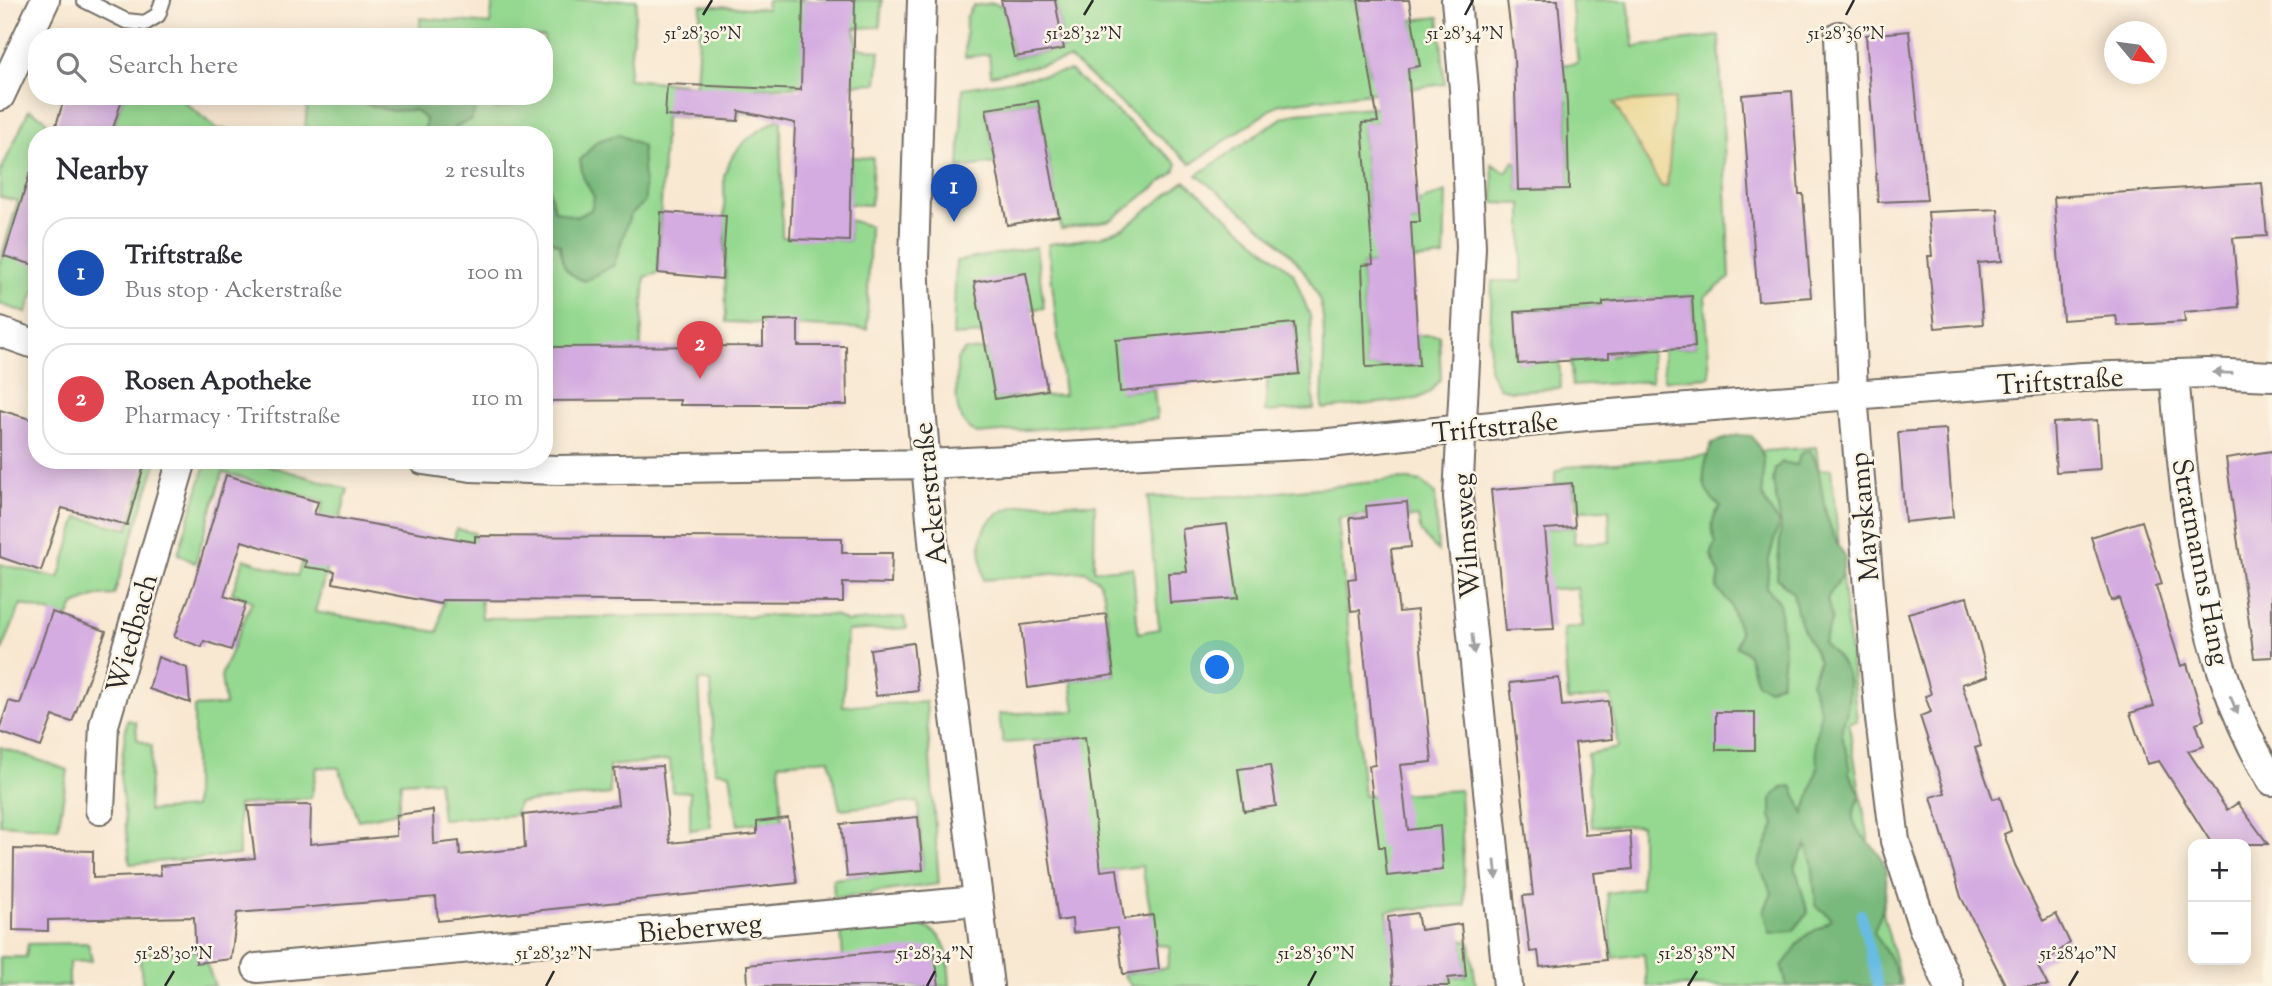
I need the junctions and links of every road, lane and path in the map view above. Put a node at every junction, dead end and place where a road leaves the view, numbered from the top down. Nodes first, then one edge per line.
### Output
1 (45, 0) edge
2 (84, 0) edge
3 (163, 0) edge
4 (922, 0) edge
5 (1456, 0) edge
6 (32, 28) edge
7 (28, 36) edge
8 (1839, 36) dead end
9 (0, 96) edge
10 (0, 332) edge
11 (28, 342) edge
12 (2174, 374) junction
13 (2272, 376) edge
14 (1853, 395) junction
15 (1462, 429) junction
16 (927, 464) junction
17 (179, 469) edge
18 (528, 469) edge
19 (2272, 781) edge
20 (100, 810) dead end
21 (976, 901) junction
22 (257, 968) dead end
23 (989, 986) edge
24 (1508, 986) edge
25 (1950, 986) edge

1 - 6 street
2 - 3 lane
4 - 16 street, Ackerstraße
5 - 15 street, Wilmsweg
7 - 9 street
8 - 14 street, Mayskamp
10 - 11 street
13 -> 12 street, Triftstraße
12 - 14 street, Triftstraße
12 -> 19 street, Stratmanns Hang
14 - 15 street, Triftstraße
14 - 25 street, Mayskamp
15 - 16 street, Triftstraße
15 -> 24 street, Wilmsweg
16 - 18 street, Triftstraße
16 - 21 street, Ackerstraße
17 - 20 street, Wiedbach
21 - 22 street, Bieberweg
21 - 23 street, Ackerstraße

